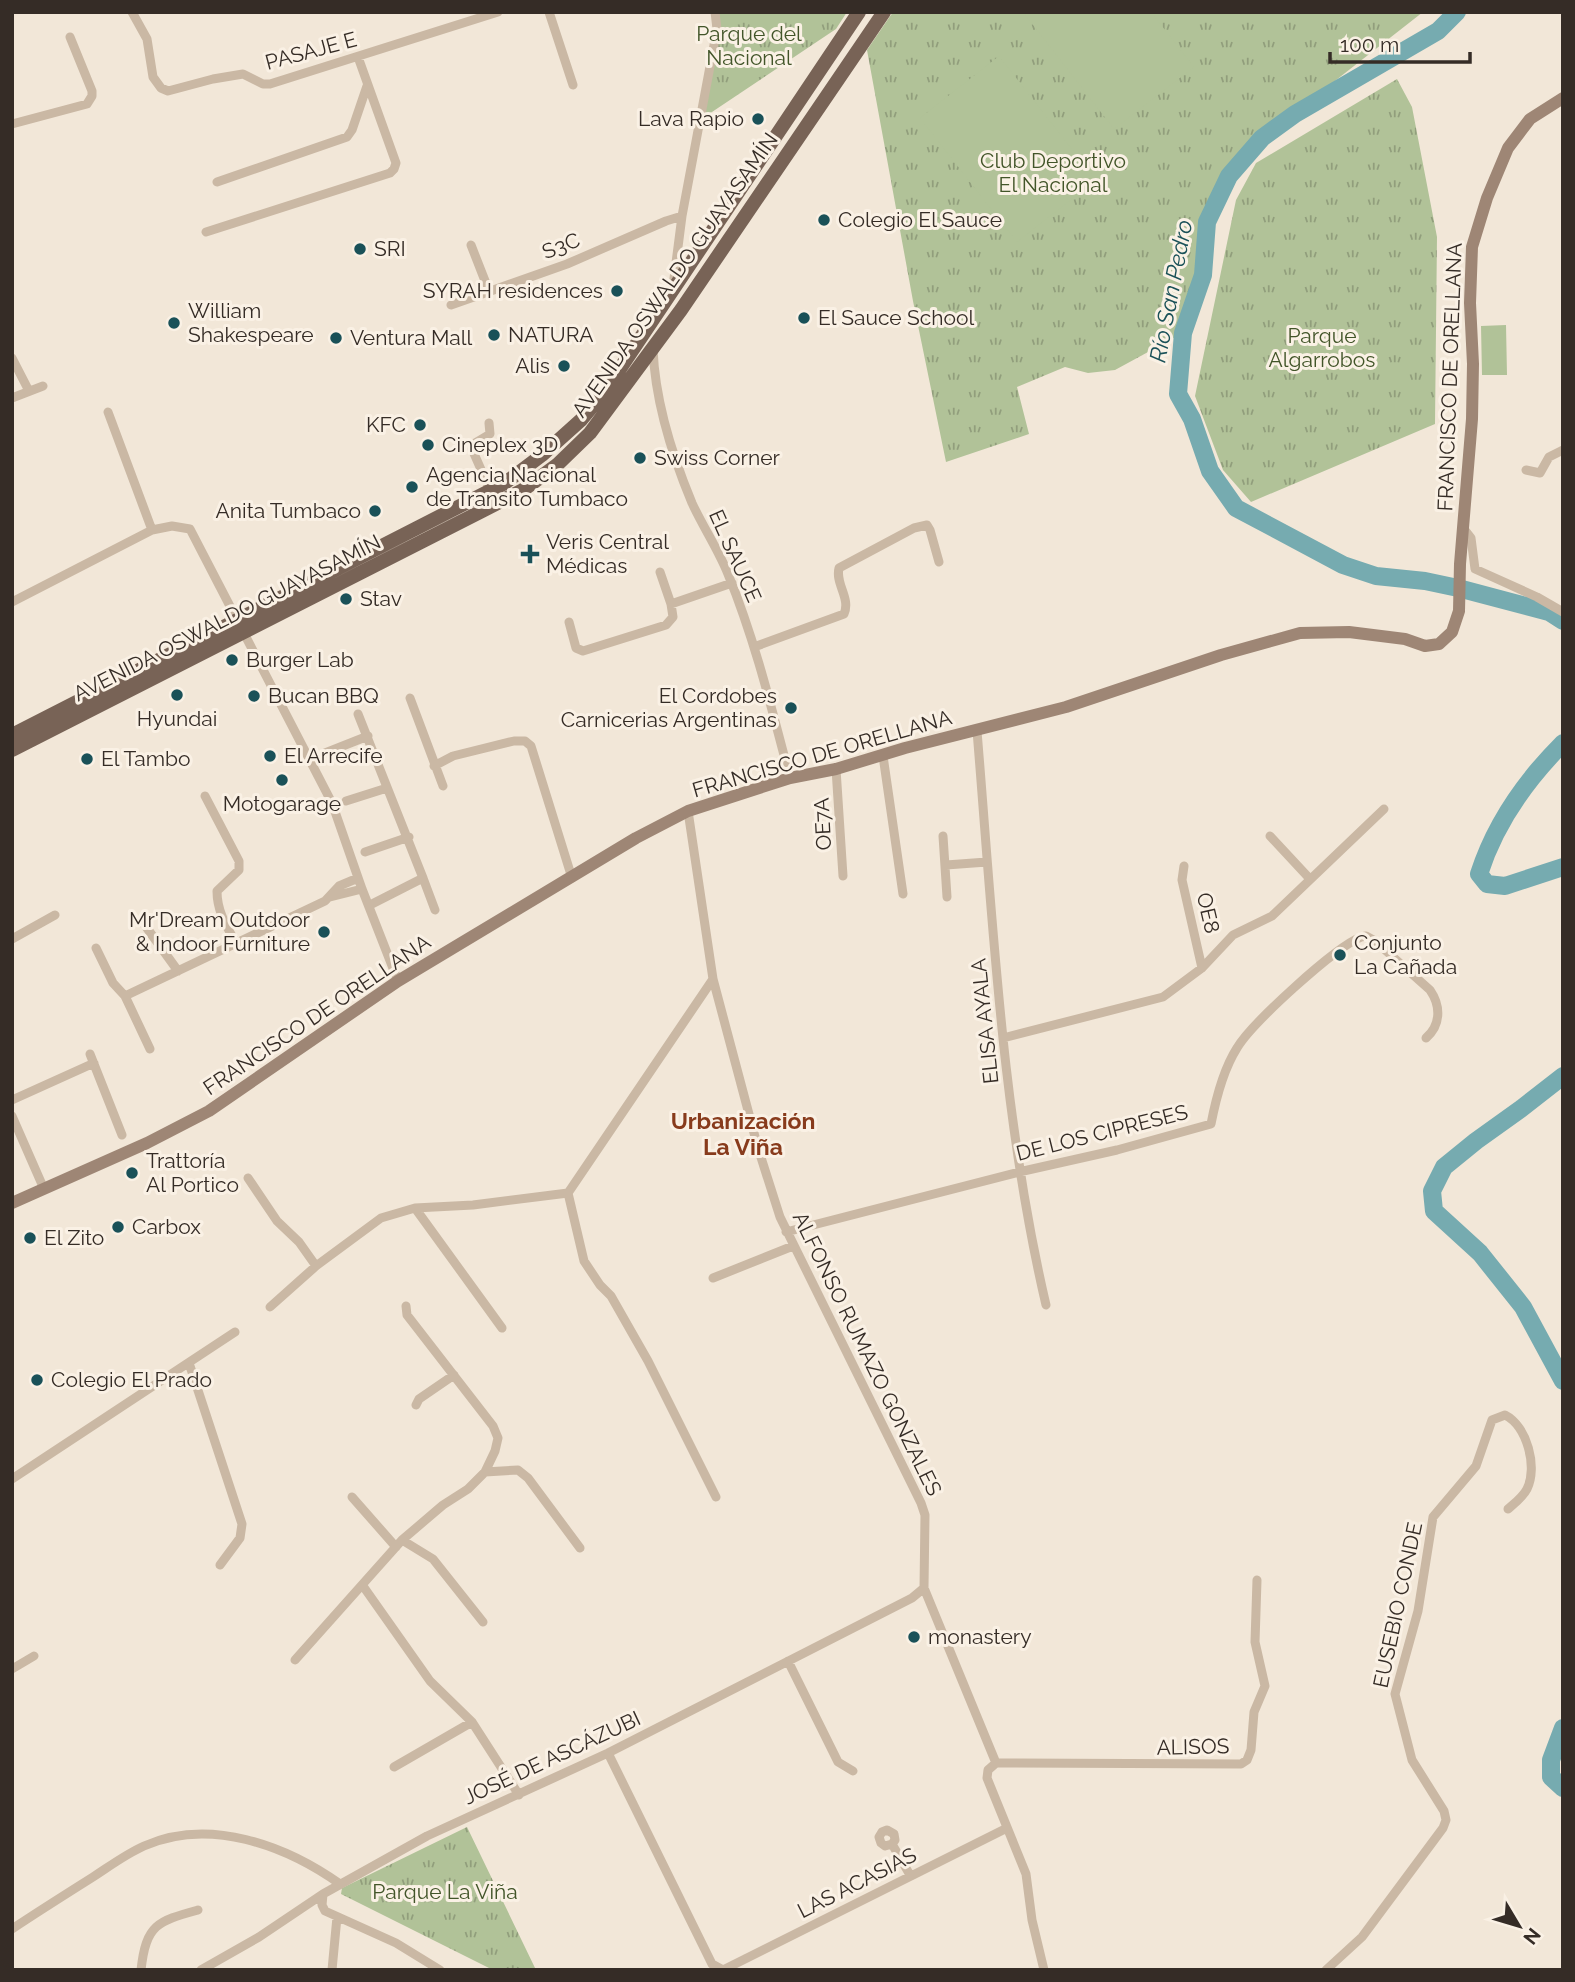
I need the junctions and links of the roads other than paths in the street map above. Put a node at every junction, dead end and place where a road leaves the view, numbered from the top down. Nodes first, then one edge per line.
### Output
1 (132, 12) edge
2 (498, 12) edge
3 (549, 12) edge
4 (715, 12) edge
5 (859, 12) edge
6 (884, 12) edge
7 (70, 37) dead end
8 (358, 57) junction
9 (573, 85) dead end
10 (367, 86) junction
11 (1563, 98) edge
12 (12, 124) edge
13 (217, 181) dead end
14 (682, 216) junction
15 (206, 232) dead end
16 (471, 245) dead end
17 (489, 291) junction
18 (673, 291) junction
19 (451, 305) dead end
20 (653, 348) junction
21 (12, 358) edge
22 (43, 386) dead end
23 (29, 391) junction
24 (12, 398) edge
25 (107, 412) dead end
26 (489, 423) dead end
27 (1563, 450) edge
28 (1527, 470) dead end
29 (490, 490) junction
30 (1464, 529) junction
31 (152, 530) junction
32 (939, 562) dead end
33 (660, 572) dead end
34 (732, 583) junction
35 (12, 602) edge
36 (671, 604) junction
37 (1563, 611) edge
38 (569, 622) dead end
39 (239, 626) junction
40 (754, 647) junction
41 (410, 698) dead end
42 (358, 714) dead end
43 (977, 731) junction
44 (12, 735) edge
45 (368, 736) junction
46 (12, 750) edge
47 (325, 753) dead end
48 (883, 756) junction
49 (434, 766) junction
50 (836, 769) junction
51 (790, 778) junction
52 (443, 786) dead end
53 (387, 788) junction
54 (205, 796) dead end
55 (346, 801) dead end
56 (1384, 809) dead end
57 (688, 811) junction
58 (943, 836) dead end
59 (1270, 836) dead end
60 (409, 837) junction
61 (365, 852) dead end
62 (987, 862) junction
63 (946, 865) junction
64 (1184, 866) dead end
65 (843, 876) dead end
66 (358, 878) junction
67 (423, 878) junction
68 (572, 878) junction
69 (1310, 879) junction
70 (362, 889) junction
71 (903, 894) dead end
72 (330, 897) junction
73 (947, 897) dead end
74 (369, 905) junction
75 (435, 910) dead end
76 (54, 915) dead end
77 (144, 924) dead end
78 (12, 939) edge
79 (237, 945) junction
80 (96, 948) dead end
81 (1202, 968) junction
82 (178, 971) junction
83 (713, 979) junction
84 (398, 981) junction
85 (125, 996) junction
86 (1003, 1038) junction
87 (1426, 1038) dead end
88 (150, 1049) dead end
89 (12, 1100) edge
90 (12, 1116) edge
91 (122, 1135) dead end
92 (1019, 1172) junction
93 (248, 1178) dead end
94 (44, 1189) junction
95 (568, 1193) junction
96 (12, 1203) edge
97 (415, 1208) junction
98 (786, 1232) junction
99 (793, 1246) junction
100 (316, 1266) junction
101 (713, 1278) dead end
102 (1046, 1305) dead end
103 (406, 1306) dead end
104 (270, 1307) dead end
105 (502, 1328) dead end
106 (235, 1332) dead end
107 (189, 1363) junction
108 (454, 1375) junction
109 (416, 1405) dead end
110 (485, 1472) junction
111 (12, 1479) edge
112 (352, 1497) dead end
113 (716, 1497) dead end
114 (1508, 1509) dead end
115 (399, 1543) junction
116 (580, 1548) dead end
117 (220, 1565) dead end
118 (1257, 1580) dead end
119 (363, 1586) junction
120 (924, 1588) junction
121 (483, 1622) dead end
122 (34, 1656) dead end
123 (295, 1660) dead end
124 (788, 1661) junction
125 (12, 1669) edge
126 (472, 1722) junction
127 (608, 1753) junction
128 (996, 1763) junction
129 (394, 1767) dead end
130 (853, 1771) dead end
131 (519, 1794) junction
132 (1007, 1828) junction
133 (892, 1844) dead end
134 (910, 1875) junction
135 (340, 1884) junction
136 (323, 1894) junction
137 (198, 1910) dead end
138 (337, 1917) junction
139 (12, 1928) edge
140 (710, 1965) edge
141 (141, 1970) edge
142 (202, 1970) edge
143 (332, 1970) edge
144 (440, 1970) edge
145 (1044, 1970) edge
146 (1326, 1970) edge

1 - 8 street, PASAJE E
2 - 8 street, PASAJE E
3 - 9 street
4 - 14 street
5 - 18 main road, AVENIDA OSWALDO GUAYASAMÍN
6 - 20 main road, AVENIDA OSWALDO GUAYASAMÍN
7 - 12 street
8 - 10 street
10 - 13 street
10 - 15 street
11 - 30 street, FRANCISCO DE ORELLANA
14 - 17 street, S3C
14 - 18 street
16 - 17 street
17 - 19 street, S3C
18 - 29 main road, AVENIDA OSWALDO GUAYASAMÍN
20 - 34 street, EL SAUCE
20 - 39 main road, AVENIDA OSWALDO GUAYASAMÍN
21 - 23 street
22 - 23 street
23 - 24 street
25 - 31 street
26 - 29 street
27 - 28 street
29 - 39 main road, AVENIDA OSWALDO GUAYASAMÍN
30 - 37 street
30 - 43 street, FRANCISCO DE ORELLANA
31 - 35 street
31 - 39 street
32 - 40 street
33 - 36 street
34 - 36 street
34 - 40 street, EL SAUCE
36 - 38 street
39 - 44 main road, AVENIDA OSWALDO GUAYASAMÍN
39 - 46 main road, AVENIDA OSWALDO GUAYASAMÍN
39 - 66 street
40 - 51 street, EL SAUCE
41 - 49 street
42 - 45 street
43 - 48 street, FRANCISCO DE ORELLANA
43 - 62 street, ELISA AYALA
45 - 47 street
45 - 53 street
48 - 50 street, FRANCISCO DE ORELLANA
48 - 71 street
49 - 52 street
49 - 68 street
50 - 51 street, FRANCISCO DE ORELLANA
50 - 65 street, OE7A
51 - 57 street, FRANCISCO DE ORELLANA
53 - 55 street
53 - 60 street
54 - 79 street
56 - 69 street
57 - 68 street, FRANCISCO DE ORELLANA
57 - 83 street, ALFONSO RUMAZO GONZALES
58 - 63 street
59 - 69 street
60 - 61 street
60 - 67 street
62 - 63 street
62 - 86 street, ELISA AYALA
63 - 73 street
64 - 81 street, OE8
66 - 70 street
66 - 72 street
67 - 74 street
67 - 75 street
68 - 84 street, FRANCISCO DE ORELLANA
69 - 81 street
70 - 72 street
70 - 74 street
72 - 79 street
74 - 84 street
76 - 78 street
77 - 82 street
79 - 82 street
80 - 85 street
81 - 86 street
82 - 85 street
83 - 95 street
83 - 98 street, ALFONSO RUMAZO GONZALES
84 - 94 street, FRANCISCO DE ORELLANA
85 - 88 street
86 - 92 street, ELISA AYALA
87 - 92 street, DE LOS CIPRESES
89 - 91 street
90 - 94 street
92 - 98 street, DE LOS CIPRESES
92 - 102 street, ELISA AYALA
93 - 100 street
94 - 96 street, FRANCISCO DE ORELLANA
95 - 97 street
95 - 113 street
97 - 100 street
97 - 105 street
98 - 99 street, ALFONSO RUMAZO GONZALES
99 - 101 street
99 - 120 street, ALFONSO RUMAZO GONZALES
100 - 104 street
103 - 108 street
106 - 107 street
107 - 111 street
107 - 117 street
108 - 109 street
108 - 110 street
110 - 115 street
110 - 116 street
112 - 115 street
114 - 146 street, EUSEBIO CONDE
115 - 119 street
115 - 121 street
118 - 128 street, ALISOS
119 - 123 street
119 - 126 street
120 - 124 street, JOSÉ DE ASCÁZUBI
120 - 128 street
122 - 125 street
124 - 127 street, JOSÉ DE ASCÁZUBI
124 - 130 street
126 - 129 street
126 - 131 street
127 - 131 street, JOSÉ DE ASCÁZUBI
127 - 140 street, LAS ACASIAS
128 - 132 street
131 - 135 street, JOSÉ DE ASCÁZUBI
132 - 134 street, LAS ACASIAS
132 - 145 street
133 - 134 street
134 - 140 street, LAS ACASIAS
135 - 136 street, JOSÉ DE ASCÁZUBI
135 - 139 street
136 - 138 street
136 - 142 street, JOSÉ DE ASCÁZUBI
137 - 141 street
138 - 143 street
138 - 144 street

